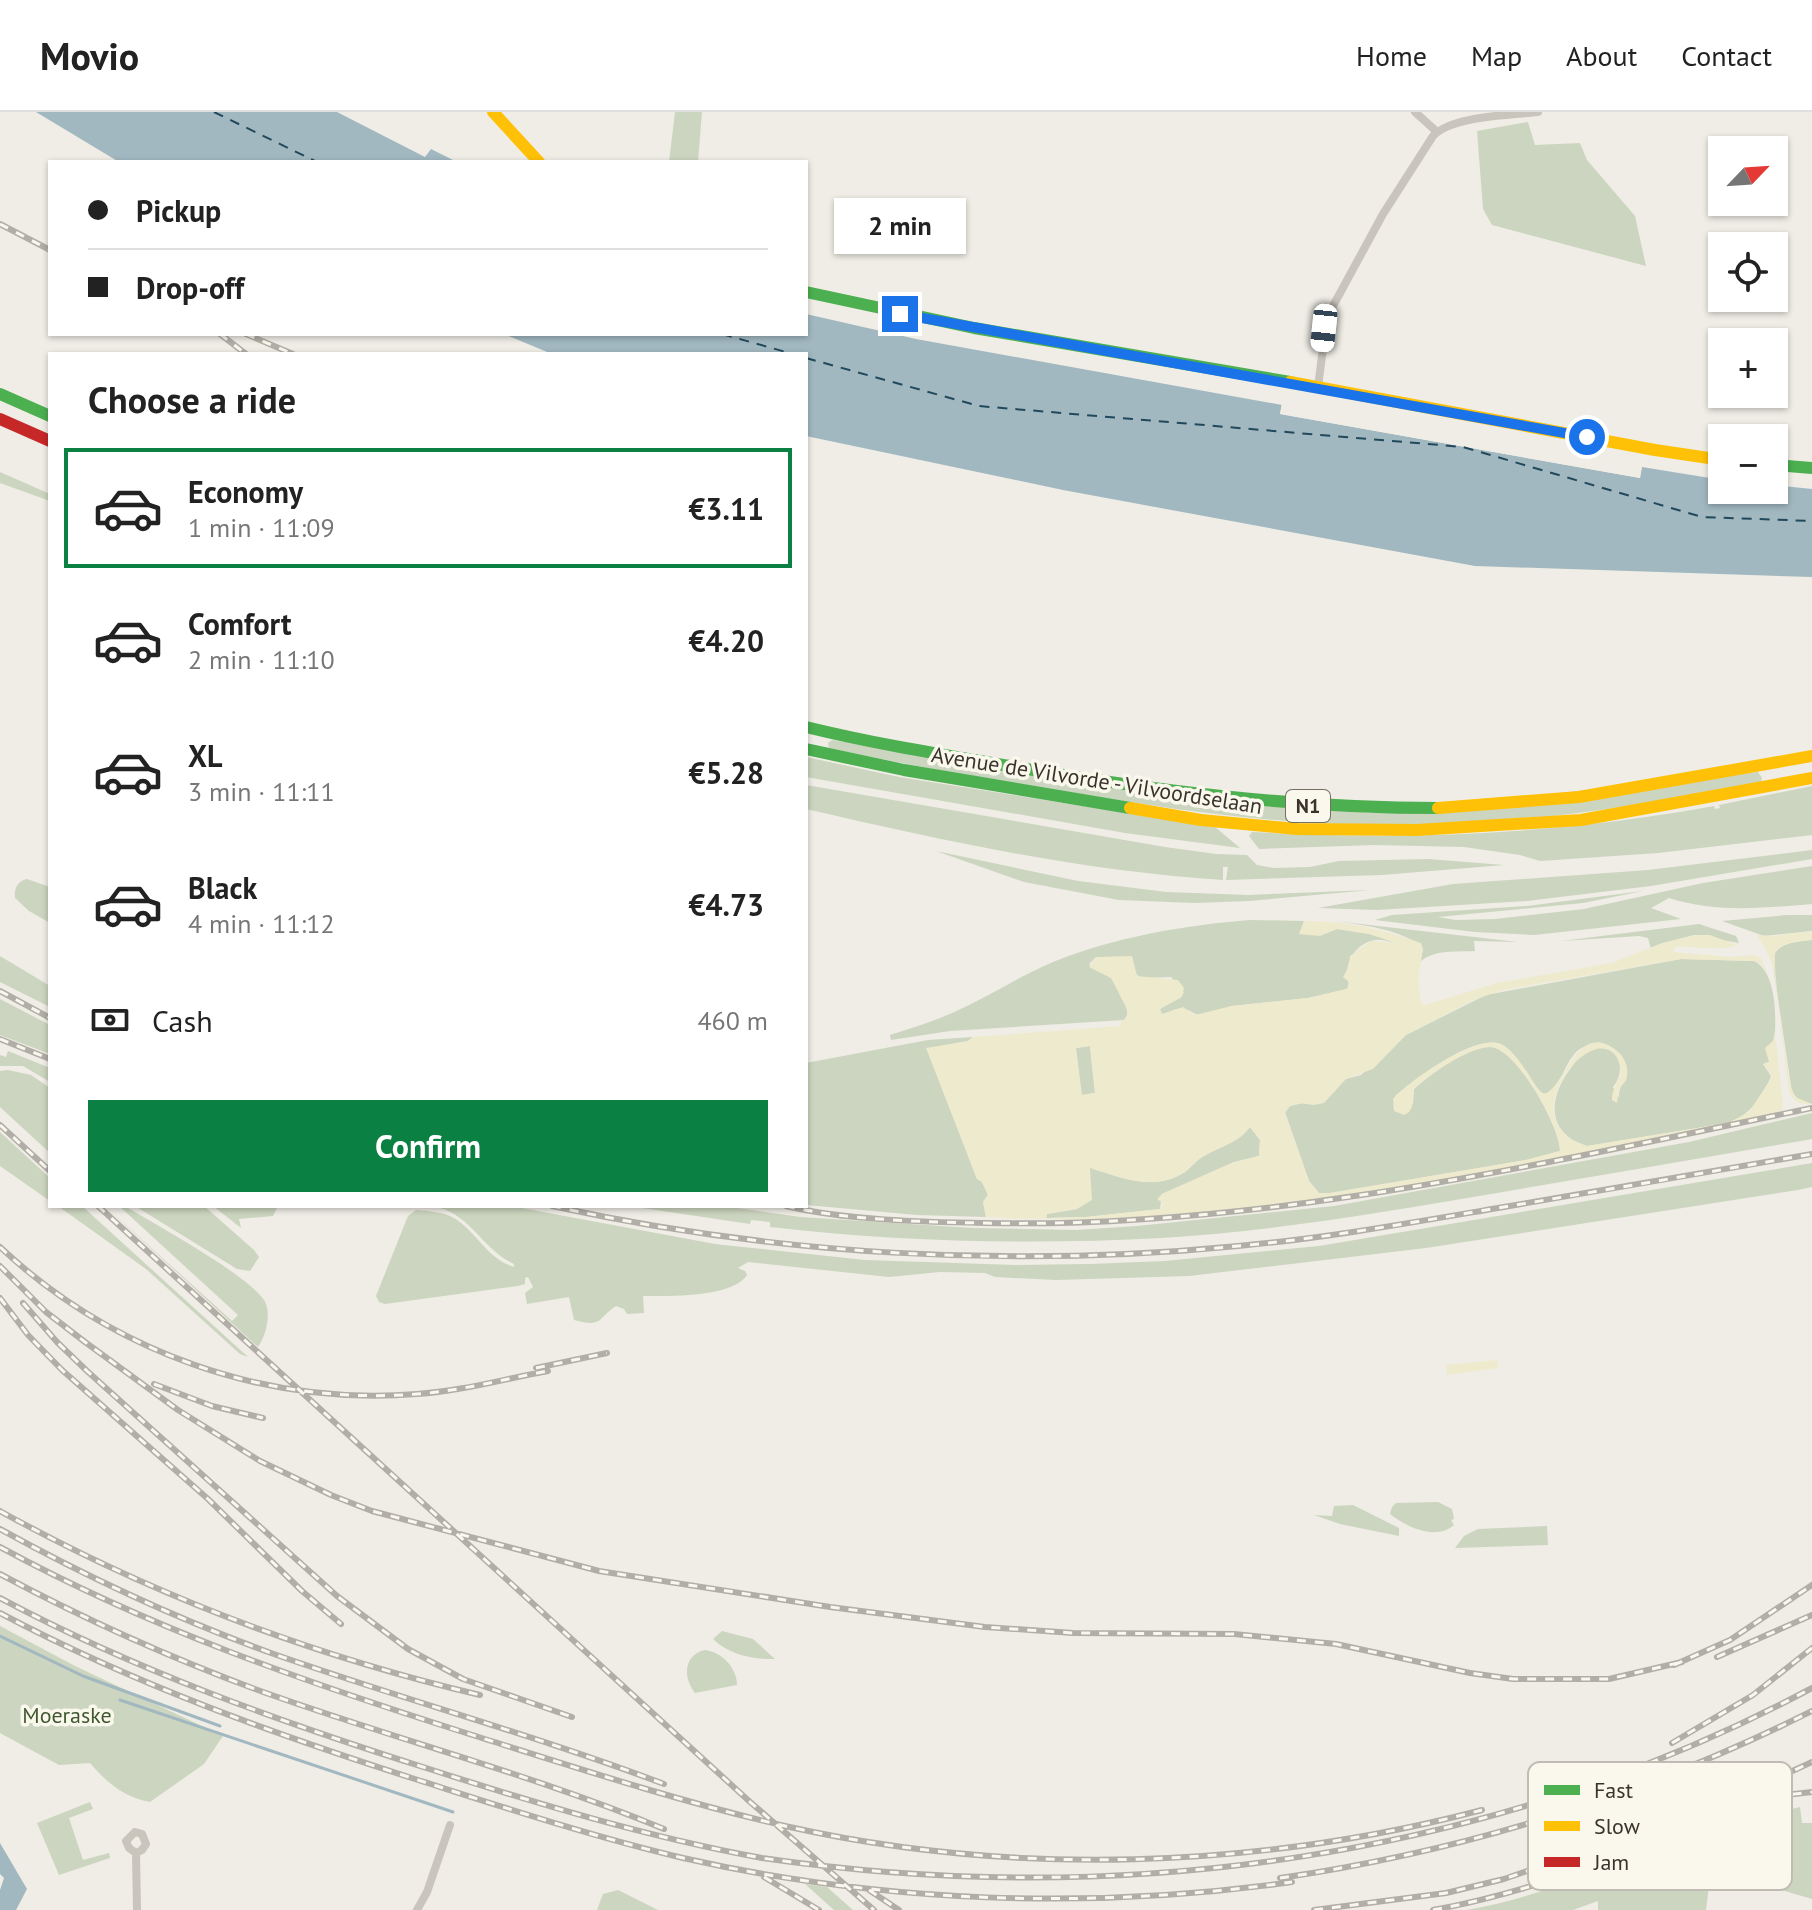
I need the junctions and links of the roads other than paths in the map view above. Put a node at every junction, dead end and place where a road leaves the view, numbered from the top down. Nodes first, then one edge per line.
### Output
1 (493, 112) edge
2 (1415, 112) edge
3 (1538, 112) edge
4 (1436, 131) junction
5 (537, 160) edge
6 (808, 292) edge
7 (1318, 387) junction
8 (0, 394) edge
9 (48, 415) edge
10 (0, 419) edge
11 (48, 440) edge
12 (1708, 458) edge
13 (1788, 466) edge
14 (1812, 468) edge
15 (808, 727) edge
16 (808, 749) edge
17 (1812, 756) edge
18 (1812, 778) edge
19 (450, 1825) dead end
20 (136, 1853) dead end
21 (137, 1910) edge
22 (417, 1910) edge

1 - 5 main road
2 - 4 street
3 - 4 street
4 - 7 street
6 - 7 main road
7 - 12 main road
8 - 9 main road
10 - 11 main road
13 - 14 main road
15 - 17 main road, Avenue de Vilvorde - Vilvoordselaan / N1
16 - 18 main road, Avenue de Vilvorde - Vilvoordselaan / N1
19 - 22 street
20 - 21 street

